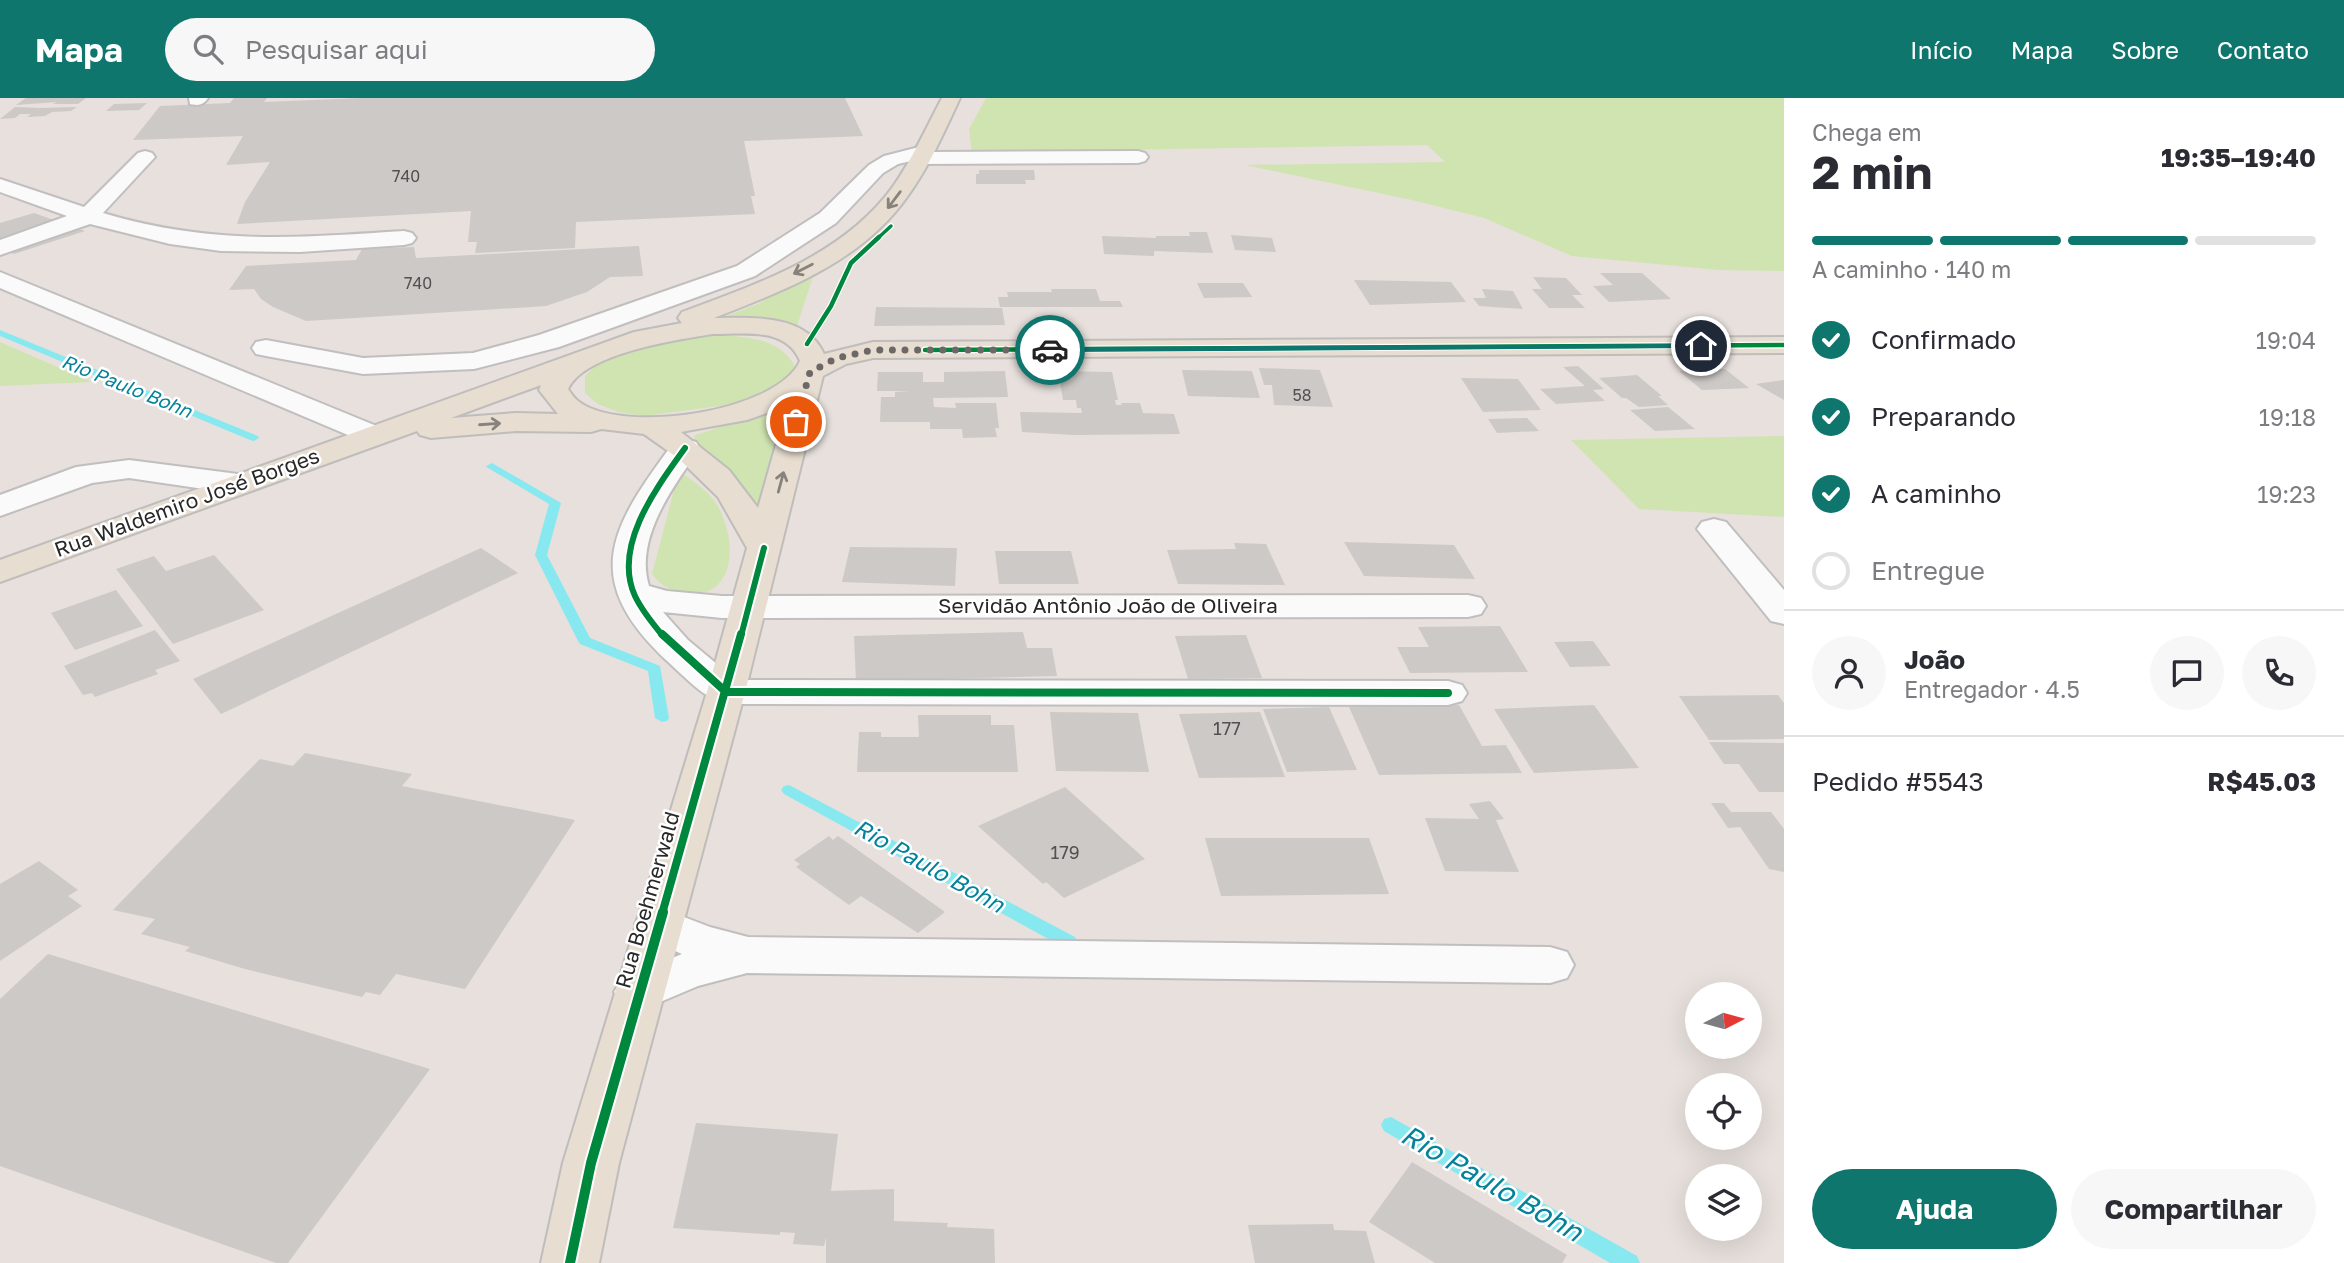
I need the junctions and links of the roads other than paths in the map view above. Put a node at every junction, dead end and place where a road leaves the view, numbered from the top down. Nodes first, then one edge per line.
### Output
1 (951, 98) edge
2 (921, 155) junction
3 (145, 157) dead end
4 (1139, 157) dead end
5 (0, 185) edge
6 (87, 217) junction
7 (404, 238) dead end
8 (0, 248) edge
9 (0, 279) edge
10 (611, 321) junction
11 (638, 339) junction
12 (550, 341) junction
13 (1784, 345) edge
14 (266, 348) dead end
15 (580, 362) junction
16 (810, 372) junction
17 (618, 424) junction
18 (651, 425) junction
19 (373, 435) junction
20 (685, 448) junction
21 (238, 484) junction
22 (0, 506) edge
23 (1714, 529) dead end
24 (764, 548) junction
25 (0, 572) edge
26 (633, 593) junction
27 (1468, 606) dead end
28 (748, 607) junction
29 (1784, 613) edge
30 (726, 692) junction
31 (1448, 693) dead end
32 (658, 925) junction
33 (748, 955) junction
34 (1550, 965) dead end
35 (639, 992) junction
36 (569, 1263) edge

1 - 2 main road
2 - 4 street
2 - 10 street
2 -> 11 main road
3 - 6 street
5 - 6 street
6 - 7 street
6 - 8 street
9 - 19 street
10 - 11 street
10 - 12 street
11 - 15 main road, Rua Waldemiro José Borges
11 - 16 main road
12 - 14 street
12 - 15 street
13 - 16 main road
15 - 17 main road
15 - 19 main road, Rua Waldemiro José Borges
16 - 18 main road
24 -> 16 main road, Rua Boehmerwald
17 - 18 main road
19 -> 17 main road, Rua Waldemiro José Borges
18 - 20 main road
19 - 21 main road, Rua Waldemiro José Borges
20 - 24 main road
20 - 26 street
21 - 22 street
21 - 25 main road, Rua Waldemiro José Borges
23 - 29 street
24 - 28 main road, Rua Boehmerwald
26 - 28 street, Servidão Antônio João de Oliveira
26 - 30 street
27 - 28 street, Servidão Antônio João de Oliveira
28 - 30 main road, Rua Boehmerwald
30 - 31 street
30 - 32 main road, Rua Boehmerwald
32 - 33 street
32 - 35 main road, Rua Boehmerwald
33 - 34 street
33 - 35 street
35 - 36 main road, Rua Boehmerwald

